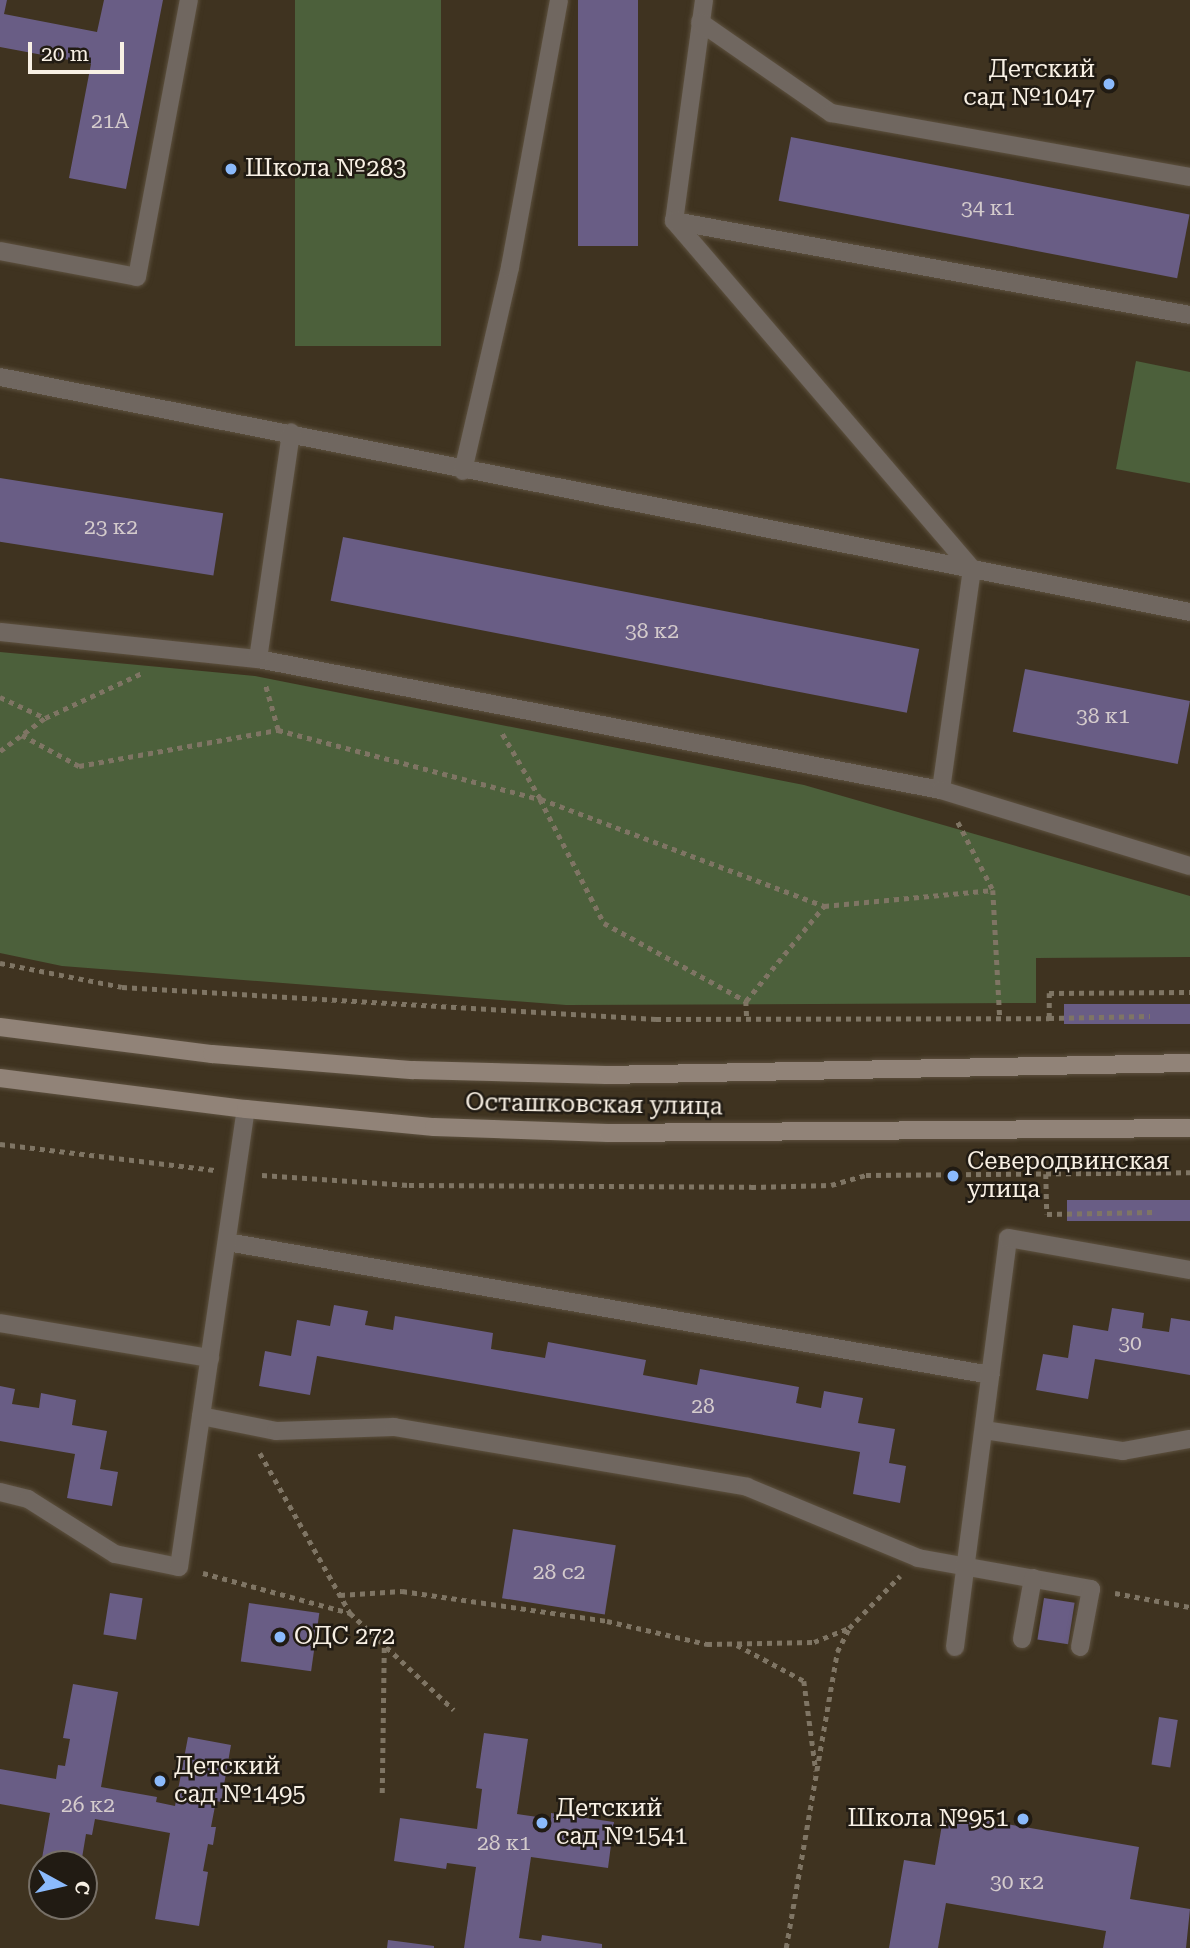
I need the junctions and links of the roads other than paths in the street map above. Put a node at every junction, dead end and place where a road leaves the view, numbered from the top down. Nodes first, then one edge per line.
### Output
1 (189, 0) edge
2 (559, 0) edge
3 (704, 0) edge
4 (700, 22) junction
5 (1190, 177) edge
6 (674, 221) junction
7 (0, 251) edge
8 (1190, 315) edge
9 (0, 377) edge
10 (291, 432) junction
11 (463, 471) junction
12 (972, 569) junction
13 (1190, 612) edge
14 (0, 632) edge
15 (258, 659) junction
16 (942, 790) junction
17 (1190, 866) edge
18 (0, 1027) edge
19 (1190, 1063) edge
20 (0, 1078) edge
21 (246, 1109) junction
22 (1190, 1128) edge
23 (227, 1242) junction
24 (1190, 1270) edge
25 (0, 1323) edge
26 (210, 1358) junction
27 (991, 1376) junction
28 (201, 1416) junction
29 (984, 1430) junction
30 (1190, 1439) edge
31 (0, 1492) edge
32 (965, 1566) junction
33 (1033, 1578) junction
34 (1022, 1639) dead end
35 (955, 1647) dead end
36 (1080, 1647) dead end

1 - 7 lane
2 - 11 lane
3 - 4 lane
4 - 5 lane
4 - 6 lane
6 - 8 lane
6 - 12 lane
9 - 10 lane
10 - 11 lane
10 - 15 lane
11 - 12 lane
12 - 13 lane
12 - 16 lane
14 - 15 lane
15 - 16 lane
16 - 17 lane
18 - 19 main road, Осташковская улица
20 - 21 main road, Осташковская улица
21 - 22 main road, Осташковская улица
21 - 23 lane
23 - 26 lane
23 - 27 lane
24 - 27 lane
25 - 26 lane
26 - 28 lane
27 - 29 lane
28 - 31 lane
28 - 32 lane
29 - 30 lane
29 - 32 lane
32 - 33 lane
32 - 35 lane
33 - 34 lane
33 - 36 lane

